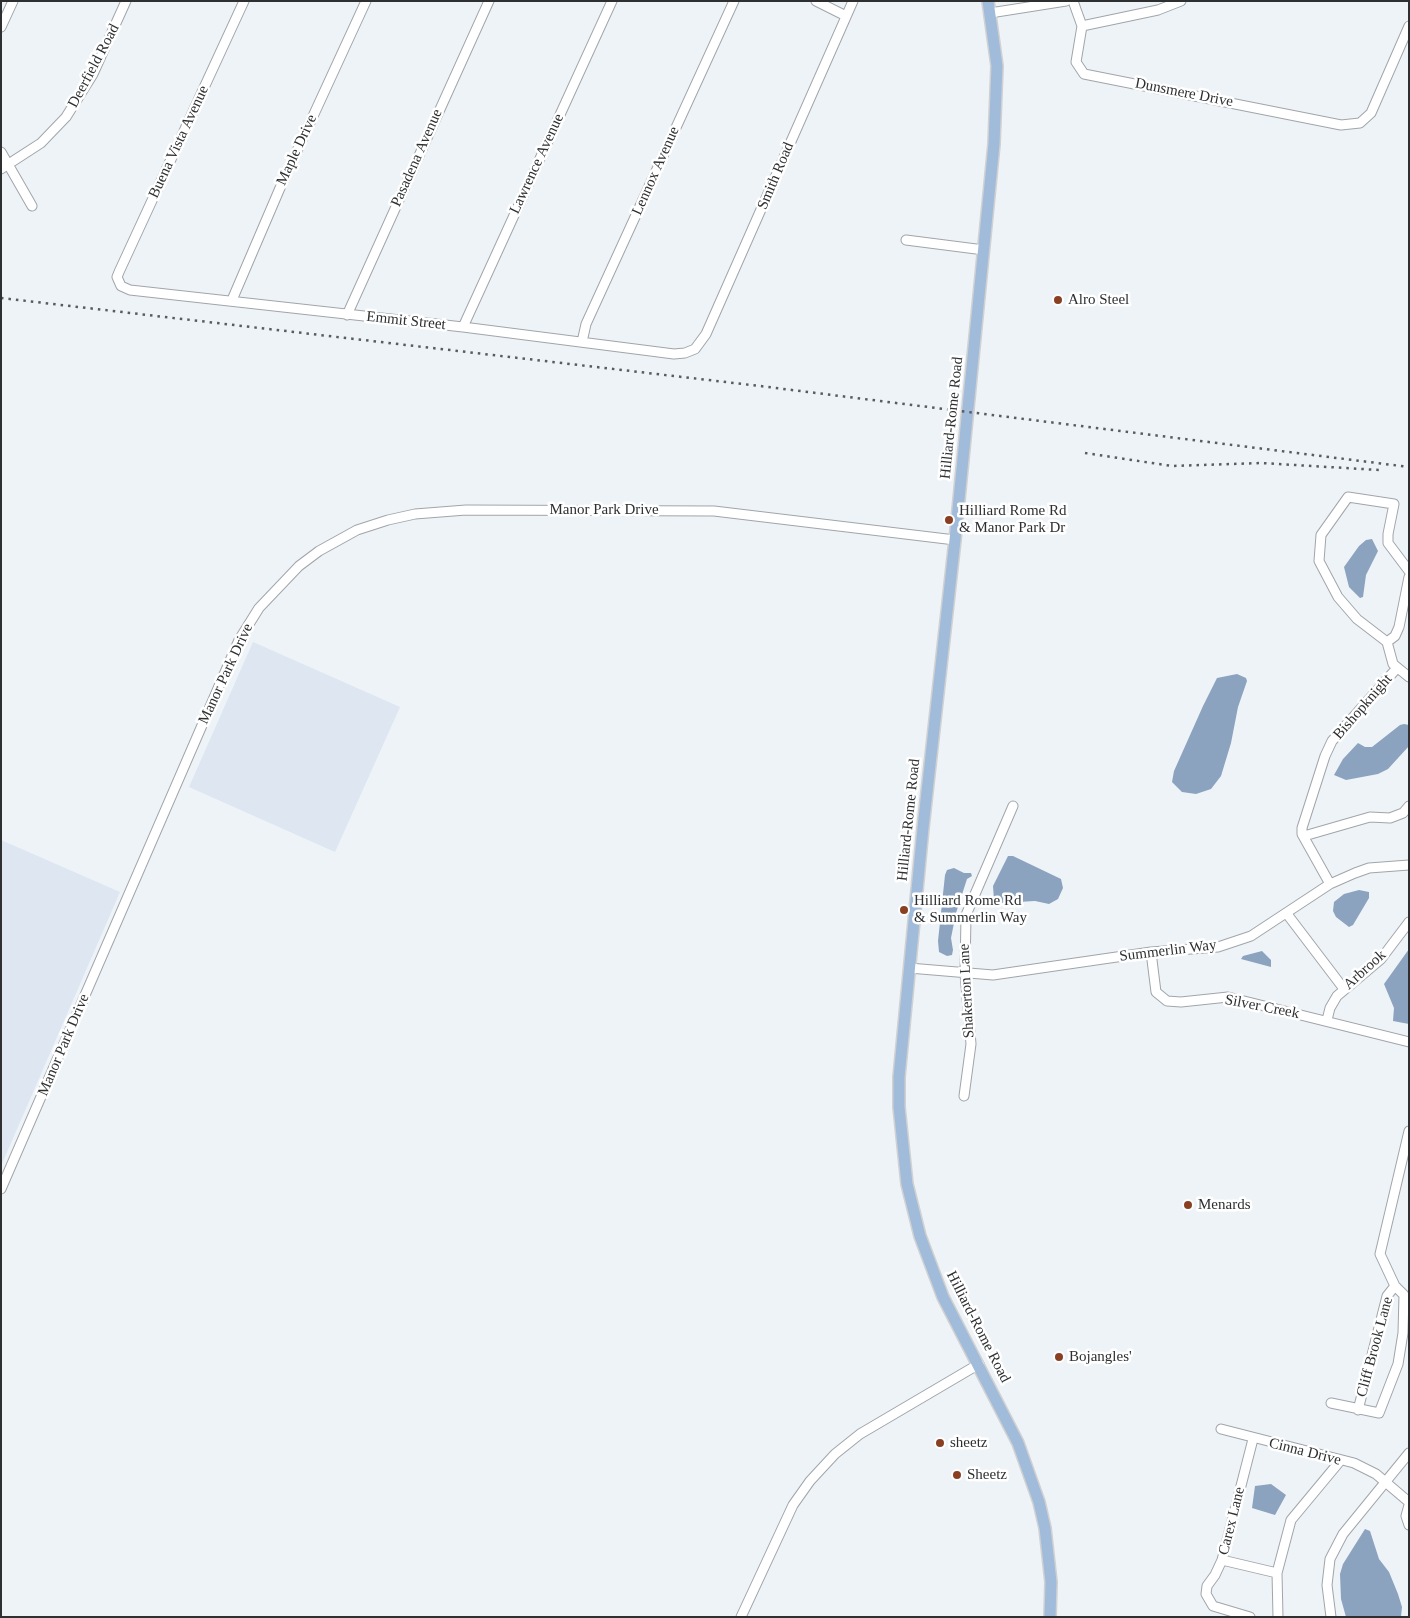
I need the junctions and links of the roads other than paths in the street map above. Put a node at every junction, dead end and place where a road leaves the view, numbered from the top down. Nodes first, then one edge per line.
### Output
1 (13, 1) edge
2 (126, 1) edge
3 (244, 1) edge
4 (366, 1) edge
5 (489, 1) edge
6 (612, 1) edge
7 (734, 1) edge
8 (816, 1) edge
9 (853, 1) edge
10 (1066, 1) edge
11 (1073, 1) edge
12 (1181, 1) edge
13 (989, 7) edge
14 (846, 16) junction
15 (1082, 26) junction
16 (1409, 26) edge
17 (1, 27) edge
18 (1, 152) edge
19 (5, 167) edge
20 (32, 206) dead end
21 (906, 240) dead end
22 (984, 250) junction
23 (118, 283) joint
24 (232, 300) junction
25 (347, 315) junction
26 (463, 327) junction
27 (582, 342) junction
28 (695, 349) joint
29 (955, 540) junction
30 (1409, 571) edge
31 (1409, 577) edge
32 (1387, 642) junction
33 (1397, 668) junction
34 (1409, 677) edge
35 (1013, 806) dead end
36 (1409, 806) edge
37 (1304, 836) junction
38 (1409, 865) edge
39 (1330, 884) junction
40 (1287, 914) junction
41 (1409, 922) edge
42 (1151, 952) junction
43 (910, 968) junction
44 (965, 974) junction
45 (1344, 989) junction
46 (1327, 1020) junction
47 (1409, 1042) edge
48 (964, 1096) dead end
49 (1409, 1131) edge
50 (1, 1189) edge
51 (1395, 1286) junction
52 (1406, 1294) edge
53 (979, 1364) junction
54 (1331, 1403) dead end
55 (1358, 1410) junction
56 (1221, 1430) dead end
57 (1253, 1439) junction
58 (1409, 1453) edge
59 (1340, 1460) junction
60 (1384, 1481) junction
61 (1409, 1503) edge
62 (1409, 1525) edge
63 (1222, 1560) junction
64 (1277, 1573) junction
65 (741, 1617) edge
66 (1050, 1617) edge
67 (1250, 1617) edge
68 (1278, 1617) edge
69 (1331, 1617) edge

1 - 17 street
2 - 19 street, Deerfield Road
3 - 23 street, Buena Vista Avenue
4 - 24 street, Maple Drive
5 - 25 street, Pasadena Avenue
6 - 26 street, Lawrence Avenue
7 - 27 street, Lennox Avenue
8 - 14 street
9 - 14 street, Smith Road
10 - 13 street
11 - 15 street, Dunsmere Drive
12 - 15 street
13 - 22 main road, Hilliard-Rome Road
14 - 28 street, Smith Road
15 - 16 street, Dunsmere Drive
18 - 19 street
19 - 20 street
21 - 22 street
22 - 29 main road, Hilliard-Rome Road
23 - 24 street, Emmit Street
24 - 25 street, Emmit Street
25 - 26 street, Emmit Street
26 - 27 street, Emmit Street
27 - 28 street, Emmit Street
29 - 43 main road, Hilliard-Rome Road
29 - 50 street, Manor Park Drive
30 - 32 street
31 - 32 street
32 - 33 street
33 - 34 street
33 - 37 street, Bishopknight
35 - 44 street, Shakerton Lane
36 - 37 street
37 - 39 street
38 - 39 street, Summerlin Way
39 - 40 street, Summerlin Way
40 - 42 street, Summerlin Way
40 - 45 street
41 - 45 street, Arbrook
42 - 44 street, Summerlin Way
42 - 46 street, Silver Creek
43 - 44 street, Summerlin Way
43 - 53 main road, Hilliard-Rome Road
44 - 48 street, Shakerton Lane
45 - 46 street, Arbrook
46 - 47 street, Silver Creek
49 - 51 street
51 - 52 street
51 - 55 street, Cliff Brook Lane
52 - 55 street
53 - 65 street
53 - 66 main road, Hilliard-Rome Road
54 - 55 street
56 - 57 street, Cinna Drive
57 - 59 street, Cinna Drive
57 - 63 street, Carex Lane
58 - 60 street
59 - 60 street, Cinna Drive
59 - 64 street
60 - 61 street, Cinna Drive
60 - 69 street
61 - 62 street
63 - 64 street
63 - 67 street, Carex Lane
64 - 68 street

